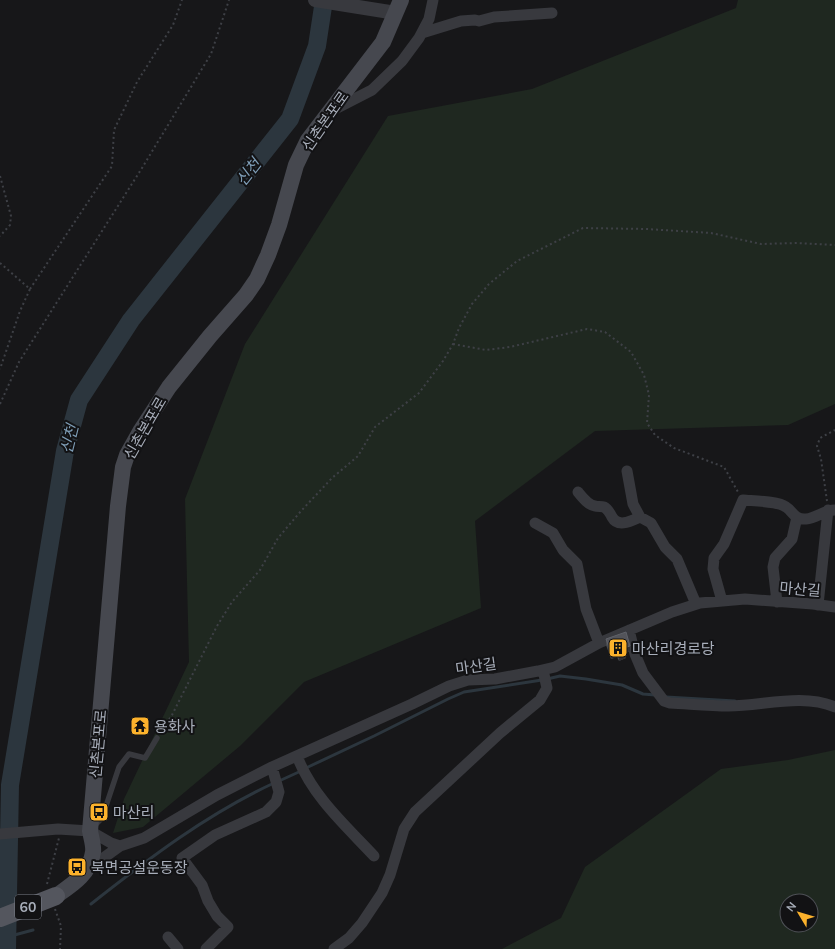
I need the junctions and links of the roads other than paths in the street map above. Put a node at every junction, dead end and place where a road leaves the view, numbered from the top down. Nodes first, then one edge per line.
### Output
1 (315, 0) edge
2 (434, 0) edge
3 (399, 7) edge
4 (552, 13) dead end
5 (422, 33) junction
6 (329, 112) junction
7 (627, 471) dead end
8 (578, 492) dead end
9 (832, 510) edge
10 (640, 517) junction
11 (797, 517) junction
12 (535, 523) dead end
13 (722, 601) junction
14 (778, 602) junction
15 (696, 604) junction
16 (818, 605) junction
17 (835, 607) edge
18 (629, 630) junction
19 (599, 643) junction
20 (545, 678) junction
21 (835, 707) edge
22 (157, 738) road end
23 (298, 760) junction
24 (273, 772) junction
25 (90, 830) junction
26 (0, 834) edge
27 (120, 846) junction
28 (374, 856) dead end
29 (87, 869) junction
30 (56, 896) joint
31 (0, 918) edge
32 (168, 938) dead end
33 (178, 949) edge
34 (206, 949) edge
35 (334, 949) edge

1 - 3 street
2 - 5 street
3 - 6 main road, 신촌본포로 / 60
4 - 5 street
5 - 6 street
6 - 25 main road, 신촌본포로 / 60
7 - 10 street
8 - 10 street
9 - 11 street
9 - 16 street
10 - 15 street
11 - 13 street
11 - 14 street
12 - 19 street
13 - 14 street, 마산길
13 - 15 street, 마산길
14 - 16 street, 마산길
15 - 18 street, 마산길
16 - 17 street, 마산길
18 - 19 street, 마산길
18 - 21 street
19 - 20 street, 마산길
20 - 23 street, 마산길
20 - 35 street
22 - 25 lane
23 - 24 street, 마산길
23 - 28 street
24 - 27 street, 마산길
24 - 34 street
25 - 26 street
25 - 27 street
25 - 29 main road, 신촌본포로 / 60
27 - 29 street, 마산길
29 - 30 main road, 신촌본포로 / 60
30 - 31 main road, 신촌본포로 / 60, bridge
32 - 33 street

